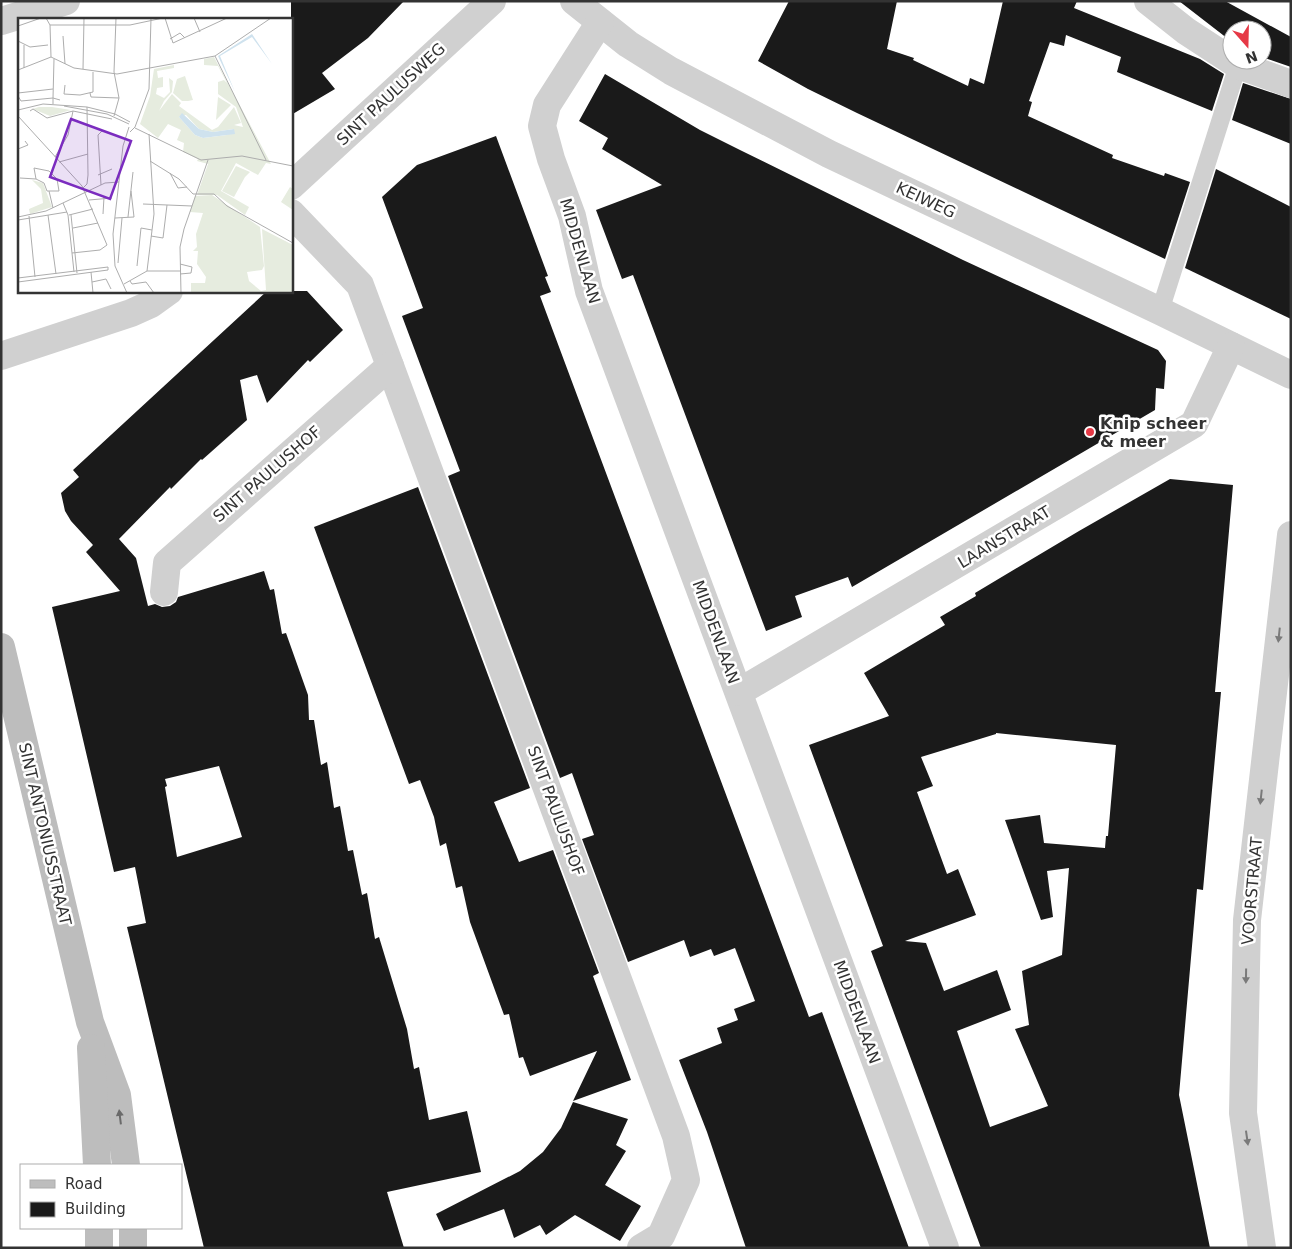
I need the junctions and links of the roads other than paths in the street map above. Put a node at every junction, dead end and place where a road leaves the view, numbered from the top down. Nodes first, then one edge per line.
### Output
1 (66, 1) edge
2 (492, 1) edge
3 (574, 1) edge
4 (1148, 1) edge
5 (1, 22) edge
6 (600, 22) junction
7 (1222, 55) edge
8 (1236, 70) edge
9 (1252, 70) edge
10 (1291, 84) edge
11 (292, 185) edge
12 (292, 214) edge
13 (168, 292) edge
14 (1160, 311) junction
15 (1230, 346) junction
16 (1, 356) edge
17 (390, 366) junction
18 (1291, 375) edge
19 (1291, 535) edge
20 (164, 592) dead end
21 (1, 647) edge
22 (739, 692) junction
23 (90, 1022) junction
24 (97, 1164) edge
25 (126, 1164) edge
26 (99, 1229) edge
27 (133, 1229) edge
28 (99, 1248) edge
29 (133, 1248) edge
30 (641, 1248) edge
31 (944, 1248) edge
32 (1262, 1248) edge

1 - 5 street
2 - 11 street, SINT PAULUSWEG
3 - 6 street, KEIWEG
4 - 7 street
6 - 14 street, KEIWEG
6 - 22 street, MIDDENLAAN
8 - 14 lane
9 - 10 street
12 - 17 street, SINT PAULUSHOF
13 - 16 street
14 - 15 street, KEIWEG
15 - 18 street, KEIWEG
15 - 22 street, LAANSTRAAT
17 - 20 street, SINT PAULUSHOF
17 - 30 street, SINT PAULUSHOF
19 -> 32 street, VOORSTRAAT
21 - 23 main road, SINT ANTONIUSSTRAAT
22 - 31 street, MIDDENLAAN
23 - 24 main road, SINT ANTONIUSSTRAAT
25 -> 23 main road, SINT ANTONIUSSTRAAT
26 - 28 main road
27 - 29 main road

